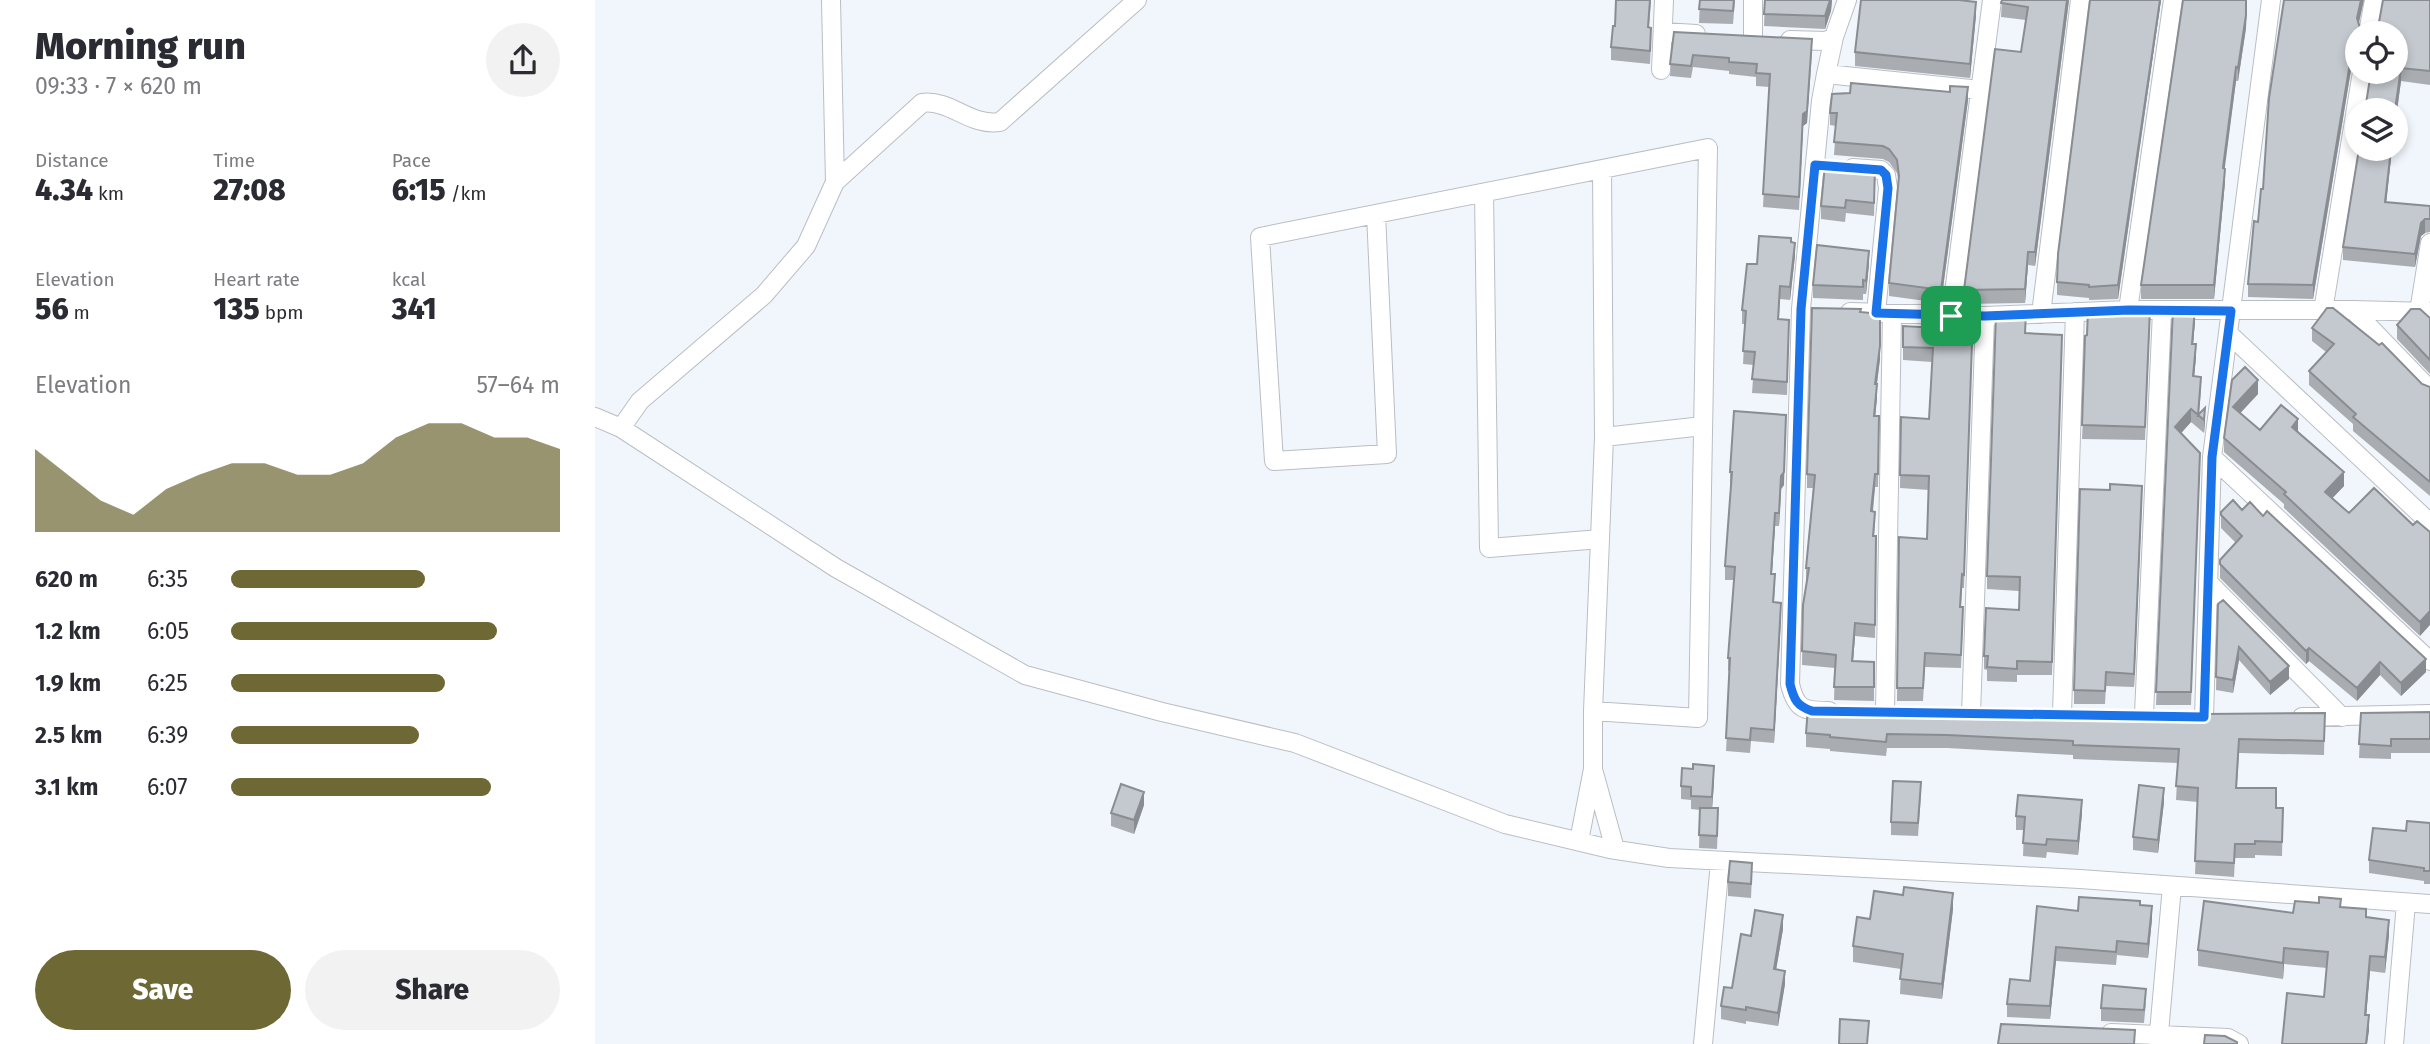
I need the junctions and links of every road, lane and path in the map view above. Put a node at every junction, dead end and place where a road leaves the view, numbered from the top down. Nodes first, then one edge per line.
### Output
1 (831, 0) edge
2 (1137, 0) edge
3 (1664, 0) edge
4 (1753, 0) edge
5 (1847, 0) edge
6 (1992, 0) edge
7 (2080, 0) edge
8 (2173, 0) edge
9 (2271, 0) edge
10 (2374, 0) edge
11 (2370, 21) edge
12 (1663, 32) junction
13 (1711, 35) edge
14 (1834, 37) junction
15 (1661, 70) dead end
16 (1826, 74) junction
17 (2360, 84) edge
18 (1980, 90) junction
19 (1828, 166) junction
20 (1602, 169) junction
21 (835, 182) junction
22 (1484, 193) junction
23 (1376, 214) junction
24 (2430, 243) edge
25 (2129, 310) junction
26 (2353, 310) junction
27 (1838, 311) edge
28 (2162, 311) junction
29 (2231, 311) junction
30 (2323, 311) junction
31 (2075, 312) junction
32 (2425, 312) edge
33 (1884, 314) junction
34 (2042, 314) junction
35 (1951, 316) junction
36 (1985, 316) junction
37 (2228, 333) junction
38 (2430, 390) edge
39 (595, 417) edge
40 (1703, 426) junction
41 (621, 428) junction
42 (1604, 437) junction
43 (2212, 457) junction
44 (2430, 523) edge
45 (1600, 539) junction
46 (2209, 583) junction
47 (2430, 661) edge
48 (1593, 711) junction
49 (1849, 711) edge
50 (1885, 711) edge
51 (2063, 713) edge
52 (1971, 714) edge
53 (2143, 714) edge
54 (2430, 714) edge
55 (2205, 717) edge
56 (2287, 717) edge
57 (2342, 717) junction
58 (1593, 769) junction
59 (1579, 841) junction
60 (1615, 849) junction
61 (1720, 862) junction
62 (2172, 886) junction
63 (2406, 903) junction
64 (2430, 904) edge
65 (2099, 1033) edge
66 (2159, 1040) edge
67 (1703, 1044) edge
68 (2239, 1044) edge
69 (2394, 1044) edge

1 - 21 street
2 - 21 street
3 - 12 street
4 - 14 street
5 - 14 street
6 - 18 street
7 - 34 street
8 - 25 street
9 - 29 street
10 - 11 street
12 - 13 street
12 - 15 street
14 - 16 street
16 - 18 street
16 - 19 street
17 - 30 street
18 - 35 street
19 - 33 street
19 - 49 street
20 - 22 street
20 - 40 street
20 - 42 street
21 - 41 street
22 - 23 street
22 - 45 street
23 - 23 street
24 - 32 street
25 - 28 street
25 - 31 street
26 - 30 street
26 - 32 street
26 - 38 street
27 - 33 street
28 - 29 street
28 - 53 street
29 - 30 street
29 - 37 street
31 - 34 street
31 - 51 street
33 - 35 street
33 - 50 street
34 - 36 street
35 - 36 street
36 - 52 street
37 - 43 street
37 - 44 street
39 - 41 street
40 - 42 street
40 - 48 street
41 - 59 street
42 - 45 street
43 - 46 street
43 - 47 street
45 - 48 street
46 - 55 street
46 - 57 street
48 - 58 street
54 - 57 street
56 - 57 street
58 - 59 street
58 - 60 street
59 - 60 street
60 - 61 street
61 - 62 street
61 - 67 street
62 - 63 street
62 - 66 street
63 - 64 street
63 - 69 street
65 - 66 street
66 - 68 street

